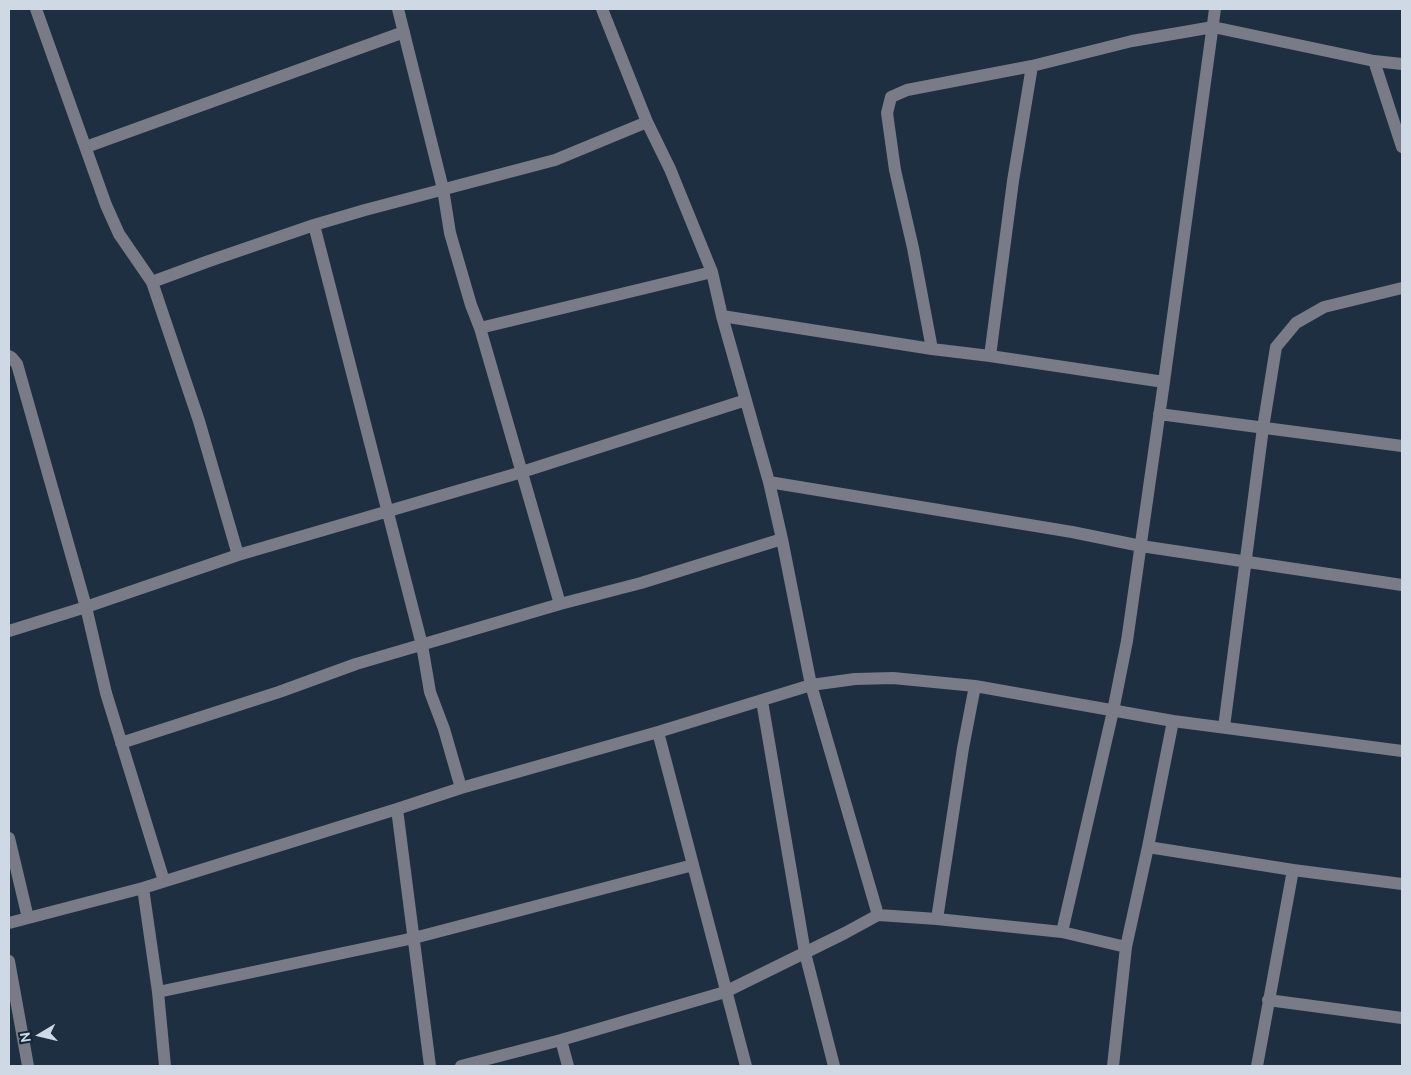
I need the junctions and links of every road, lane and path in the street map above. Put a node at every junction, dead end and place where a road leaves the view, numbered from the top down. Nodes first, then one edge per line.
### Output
1 (36, 9) edge
2 (398, 9) edge
3 (602, 9) edge
4 (1215, 9) edge
5 (1213, 27) junction
6 (404, 32) junction
7 (1374, 61) junction
8 (1402, 64) edge
9 (1032, 66) junction
10 (647, 122) junction
11 (1402, 147) edge
12 (86, 148) junction
13 (443, 189) junction
14 (314, 225) junction
15 (712, 272) junction
16 (152, 282) junction
17 (1402, 288) edge
18 (722, 316) junction
19 (480, 328) junction
20 (932, 349) junction
21 (9, 356) edge
22 (990, 356) junction
23 (1164, 382) junction
24 (746, 400) junction
25 (1159, 414) junction
26 (1263, 428) junction
27 (1402, 446) edge
28 (522, 472) junction
29 (769, 482) junction
30 (387, 512) junction
31 (782, 539) junction
32 (1141, 546) junction
33 (238, 555) junction
34 (1246, 562) junction
35 (1402, 585) edge
36 (560, 604) junction
37 (86, 607) junction
38 (9, 630) edge
39 (422, 645) junction
40 (811, 685) junction
41 (975, 686) junction
42 (762, 701) junction
43 (1113, 710) junction
44 (1173, 720) junction
45 (1224, 727) junction
46 (658, 732) junction
47 (121, 743) junction
48 (1402, 751) edge
49 (461, 788) junction
50 (397, 809) junction
51 (9, 838) edge
52 (1148, 847) junction
53 (693, 865) junction
54 (1292, 870) junction
55 (164, 881) junction
56 (1402, 884) edge
57 (143, 888) junction
58 (878, 915) junction
59 (28, 918) junction
60 (937, 919) junction
61 (9, 923) edge
62 (1062, 932) junction
63 (414, 938) junction
64 (1126, 947) junction
65 (805, 953) junction
66 (9, 960) edge
67 (158, 992) junction
68 (726, 992) junction
69 (1268, 1000) junction
70 (1402, 1018) edge
71 (561, 1040) junction
72 (28, 1066) edge
73 (165, 1066) edge
74 (430, 1066) edge
75 (461, 1066) edge
76 (568, 1066) edge
77 (746, 1066) edge
78 (834, 1066) edge
79 (1113, 1066) edge
80 (1256, 1066) edge

1 - 12 street
2 - 6 street
3 - 10 street
4 - 5 street
5 - 7 street
5 - 9 street
5 - 23 street
6 - 12 street
6 - 13 street
7 - 8 street
7 - 11 street
9 - 20 street
9 - 22 street
10 - 13 street
10 - 15 street
12 - 16 street
13 - 14 street
13 - 19 street
14 - 16 street
14 - 30 street
15 - 18 street
15 - 19 street
16 - 33 street
17 - 26 street
18 - 20 street
18 - 24 street
19 - 28 street
20 - 22 street
21 - 37 street
22 - 23 street
23 - 25 street
24 - 28 street
24 - 29 street
25 - 26 street
25 - 32 street
26 - 27 street
26 - 34 street
28 - 30 street
28 - 36 street
29 - 31 street
29 - 32 street
30 - 33 street
30 - 39 street
31 - 36 street
31 - 40 street
32 - 34 street
32 - 43 street
33 - 37 street
34 - 35 street
34 - 45 street
36 - 39 street
37 - 38 street
37 - 47 street
39 - 47 street
39 - 49 street
40 - 41 street
40 - 42 street
40 - 58 street
41 - 43 street
41 - 60 street
42 - 46 street
42 - 65 street
43 - 44 street
43 - 62 street
44 - 45 street
44 - 52 street
45 - 48 street
46 - 49 street
46 - 53 street
47 - 55 street
49 - 50 street
50 - 55 street
50 - 63 street
51 - 59 street
52 - 54 street
52 - 64 street
53 - 63 street
53 - 68 street
54 - 56 street
54 - 69 street
55 - 57 street
57 - 59 street
57 - 67 street
58 - 60 street
58 - 65 street
59 - 61 street
60 - 62 street
62 - 64 street
63 - 67 street
63 - 74 street
64 - 79 street
65 - 68 street
65 - 78 street
66 - 72 street
67 - 73 street
68 - 71 street
68 - 77 street
69 - 70 street
69 - 80 street
71 - 75 street
71 - 76 street

